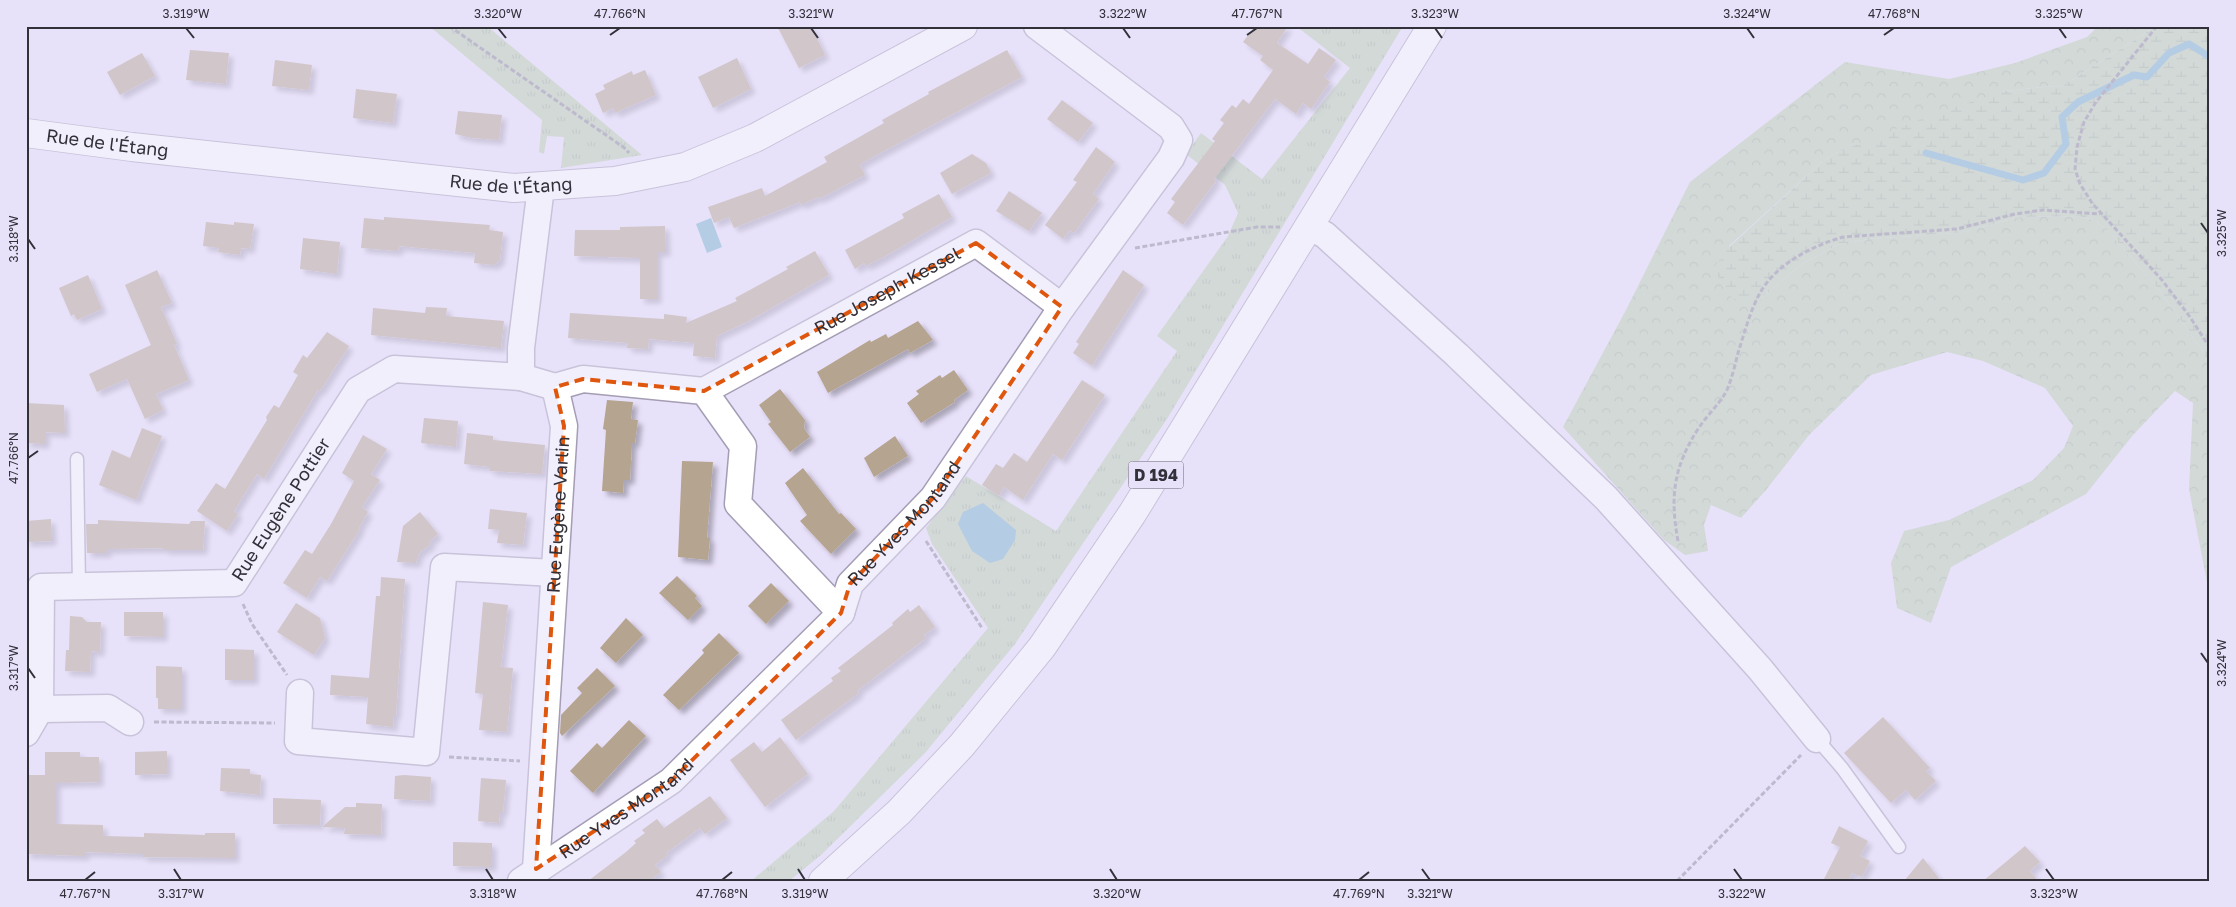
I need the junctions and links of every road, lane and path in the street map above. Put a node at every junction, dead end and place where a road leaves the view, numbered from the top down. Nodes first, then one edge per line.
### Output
1 (449, 26) edge
2 (1037, 26) edge
3 (1432, 26) edge
4 (2157, 26) edge
5 (953, 28) edge
6 (26, 133) edge
7 (640, 176) junction
8 (541, 187) junction
9 (2100, 214) junction
10 (1309, 226) junction
11 (1100, 254) junction
12 (1062, 307) junction
13 (2210, 348) edge
14 (521, 377) junction
15 (555, 387) junction
16 (704, 391) junction
17 (77, 459) dead end
18 (912, 519) junction
19 (1680, 549) dead end
20 (554, 573) junction
21 (234, 583) junction
22 (79, 586) junction
23 (841, 614) junction
24 (982, 628) dead end
25 (300, 693) joint
26 (40, 709) junction
27 (130, 722) joint
28 (298, 724) junction
29 (26, 733) edge
30 (1817, 738) junction
31 (426, 752) junction
32 (541, 762) junction
33 (1899, 847) dead end
34 (529, 875) edge
35 (824, 881) edge
36 (1677, 881) edge

1 - 7 path
2 - 11 street, Rue Yves Montand
3 - 10 main road, D 194
4 - 9 path
5 - 7 main road, Rue de l'Étang
6 - 8 main road, Rue de l'Étang
7 - 8 main road, Rue de l'Étang
8 - 14 street
9 - 13 path
9 - 19 path
10 - 11 path
10 - 30 street
10 - 35 main road, D 194
11 - 12 street, Rue Yves Montand
12 - 16 street, Rue Joseph Kessel
12 - 18 street, Rue Yves Montand
14 - 15 street
14 - 21 street, Rue Eugène Pottier
15 - 16 street
15 - 20 street, Rue Eugène Varlin
16 - 23 street
17 - 22 lane
18 - 23 street, Rue Yves Montand
18 - 24 path
20 - 31 street
20 - 32 street, Rue Eugène Varlin
21 - 22 street, Rue Eugène Pottier
21 - 25 path
22 - 26 street, Rue Eugène Pottier
23 - 34 street, Rue Yves Montand
25 - 28 street
26 - 27 street
26 - 29 street, Rue Eugène Pottier
27 - 28 path
28 - 31 street
30 - 33 lane
30 - 36 path
31 - 32 path
32 - 34 street, Rue Eugène Varlin

